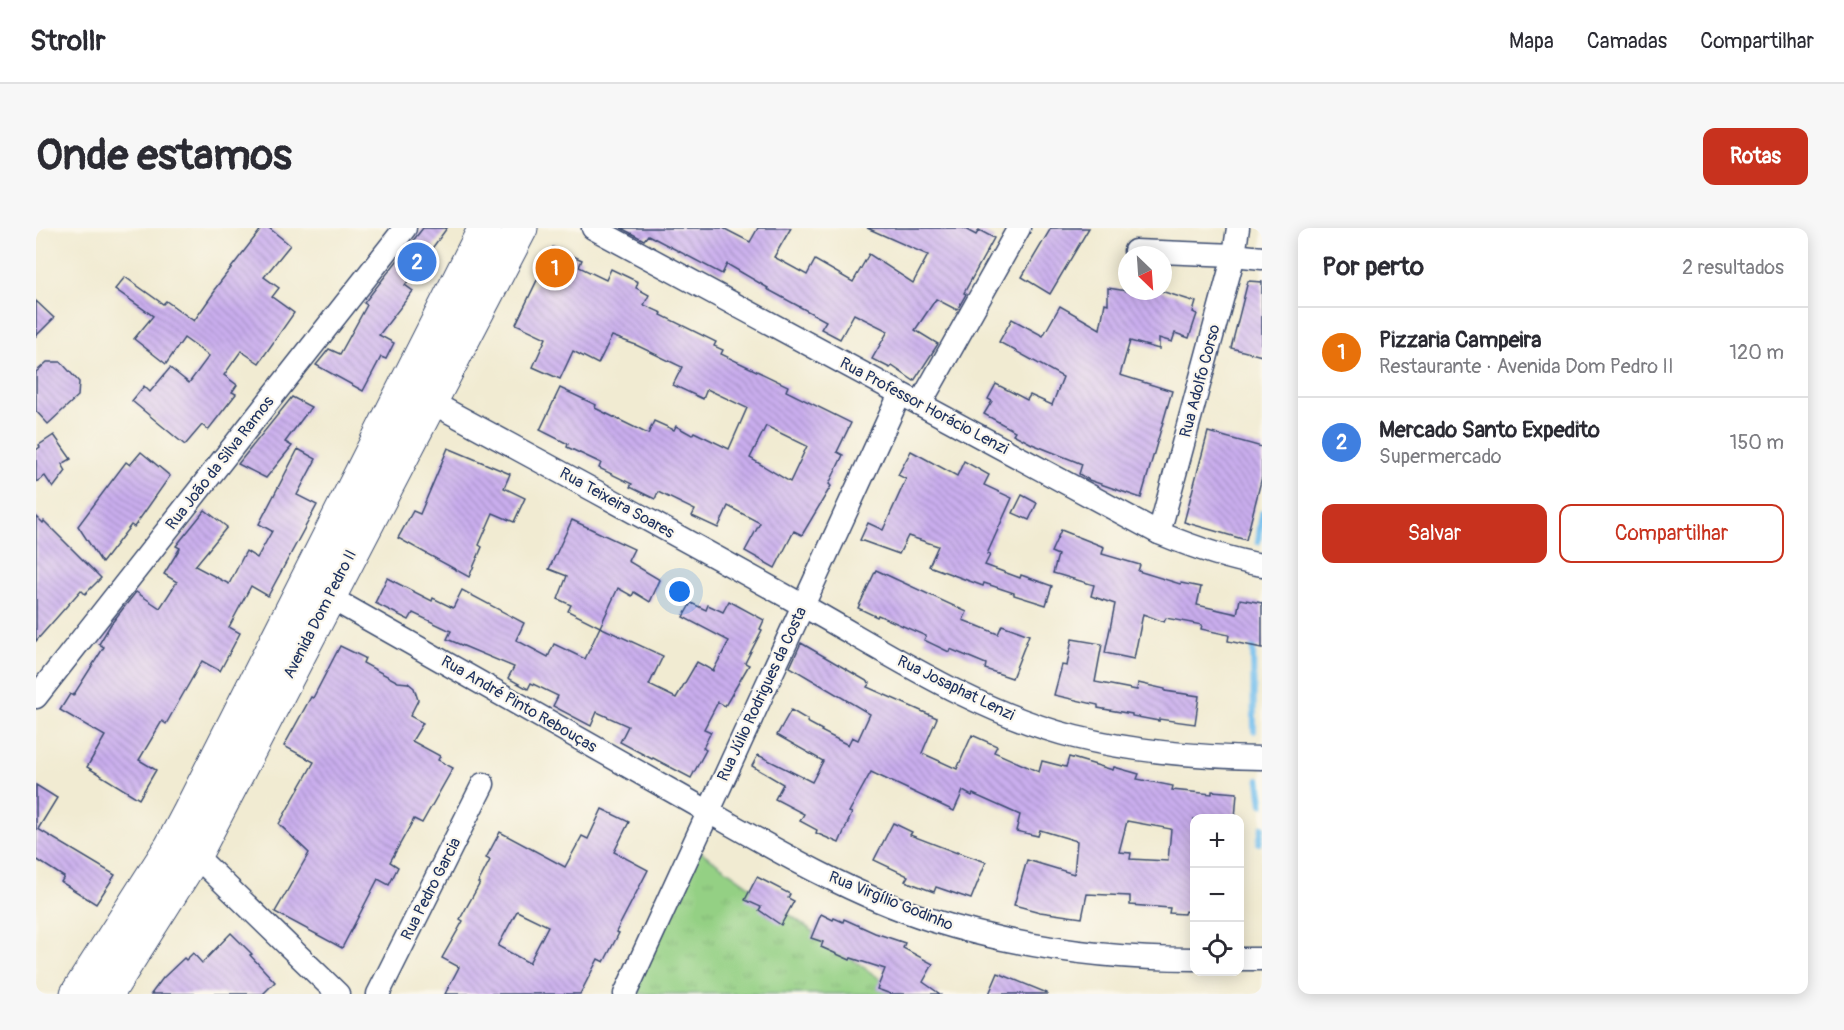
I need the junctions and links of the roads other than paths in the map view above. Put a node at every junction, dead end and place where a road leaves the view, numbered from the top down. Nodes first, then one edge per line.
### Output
1 (405, 228) edge
2 (485, 228) edge
3 (521, 228) edge
4 (593, 228) edge
5 (1019, 228) edge
6 (1238, 228) edge
7 (1172, 252) edge
8 (1234, 255) junction
9 (1262, 258) edge
10 (900, 394) junction
11 (430, 402) junction
12 (920, 404) junction
13 (1159, 533) junction
14 (1262, 565) edge
15 (329, 597) junction
16 (803, 605) junction
17 (36, 698) edge
18 (1262, 758) edge
19 (483, 784) dead end
20 (708, 812) junction
21 (195, 855) junction
22 (1190, 959) edge
23 (1244, 959) edge
24 (1262, 959) edge
25 (77, 994) edge
26 (107, 994) edge
27 (338, 994) edge
28 (378, 994) edge
29 (625, 994) edge

1 - 17 street, Rua João da Silva Ramos
2 - 25 main road, Avenida Dom Pedro II
3 - 11 main road, Avenida Dom Pedro II
4 - 10 street, Rua Professor Horácio Lenzi
5 - 12 street
6 - 8 street, Rua Adolfo Corso
7 - 8 street
8 - 9 street
8 - 13 street, Rua Adolfo Corso
10 - 12 street, Rua Professor Horácio Lenzi
10 - 16 street, Rua Júlio Rodrigues da Costa
11 - 15 main road, Avenida Dom Pedro II
11 - 16 street, Rua Teixeira Soares
12 - 13 street, Rua Professor Horácio Lenzi
13 - 14 street, Rua Professor Horácio Lenzi
15 - 20 street, Rua André Pinto Rebouças
15 - 21 main road, Avenida Dom Pedro II
16 - 18 street, Rua Josaphat Lenzi
16 - 20 street, Rua Júlio Rodrigues da Costa
19 - 28 street, Rua Pedro Garcia
20 - 22 street, Rua Virgílio Godinho
20 - 29 street, Rua Júlio Rodrigues da Costa
21 - 26 main road, Avenida Dom Pedro II
21 - 27 street
23 - 24 street

